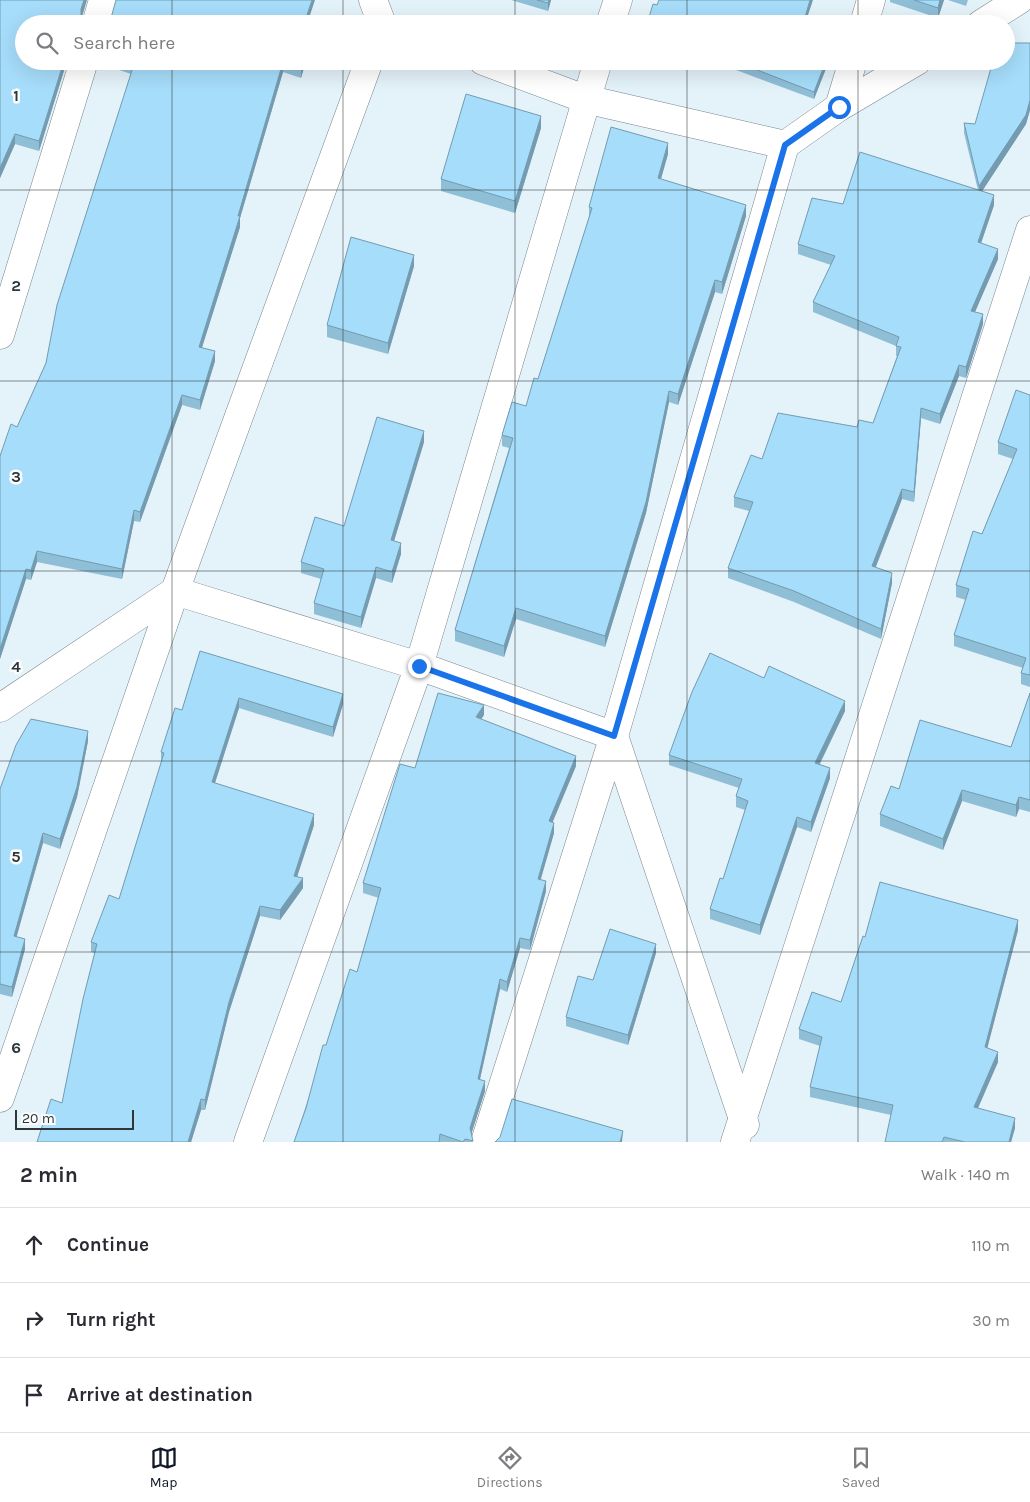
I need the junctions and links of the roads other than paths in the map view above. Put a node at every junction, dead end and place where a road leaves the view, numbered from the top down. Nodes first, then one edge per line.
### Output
1 (103, 0) edge
2 (373, 0) edge
3 (389, 0) edge
4 (618, 0) edge
5 (871, 0) edge
6 (1019, 0) edge
7 (99, 15) edge
8 (379, 15) edge
9 (385, 15) edge
10 (613, 15) edge
11 (867, 15) edge
12 (995, 15) edge
13 (81, 70) edge
14 (365, 70) edge
15 (507, 70) edge
16 (595, 70) edge
17 (850, 70) edge
18 (902, 70) edge
19 (586, 99) junction
20 (839, 107) junction
21 (785, 145) junction
22 (1030, 230) edge
23 (0, 336) edge
24 (175, 591) junction
25 (419, 666) junction
26 (0, 708) edge
27 (614, 736) junction
28 (0, 1098) edge
29 (743, 1135) edge
30 (248, 1142) edge
31 (485, 1142) edge

1 - 7 street
2 - 8 street
3 - 9 street
4 - 10 street
5 - 11 street
6 - 12 street
13 - 23 street
14 - 24 street
15 - 19 street
16 - 19 street
17 - 20 street
18 - 20 street
19 - 21 street
19 - 25 street
20 - 21 street
21 - 27 street
22 - 29 street
24 - 25 street
24 - 26 street
24 - 28 street
25 - 27 street
25 - 30 street
27 - 29 street
27 - 31 street

